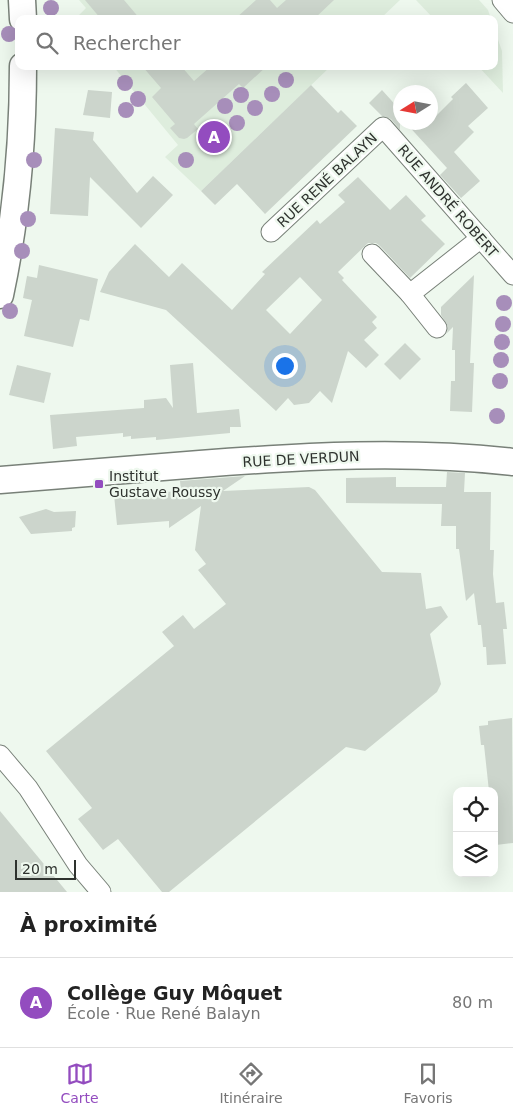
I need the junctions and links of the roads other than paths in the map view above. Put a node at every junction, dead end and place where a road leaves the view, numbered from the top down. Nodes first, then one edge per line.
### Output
1 (22, 0) edge
2 (502, 0) edge
3 (513, 13) edge
4 (23, 15) edge
5 (23, 70) edge
6 (383, 127) joint
7 (271, 232) dead end
8 (481, 238) junction
9 (372, 254) dead end
10 (513, 275) edge
11 (0, 294) edge
12 (410, 294) junction
13 (437, 328) dead end
14 (513, 462) edge
15 (0, 480) edge
16 (0, 756) edge
17 (101, 892) edge

1 - 4 street
2 - 3 street
5 - 11 street
6 - 7 street, RUE RENÉ BALAYN
6 - 8 street, RUE ANDRÉ ROBERT
8 - 10 street, RUE ANDRÉ ROBERT
8 - 12 street
9 - 12 street
12 - 13 street
14 - 15 street, RUE DE VERDUN
16 - 17 street

